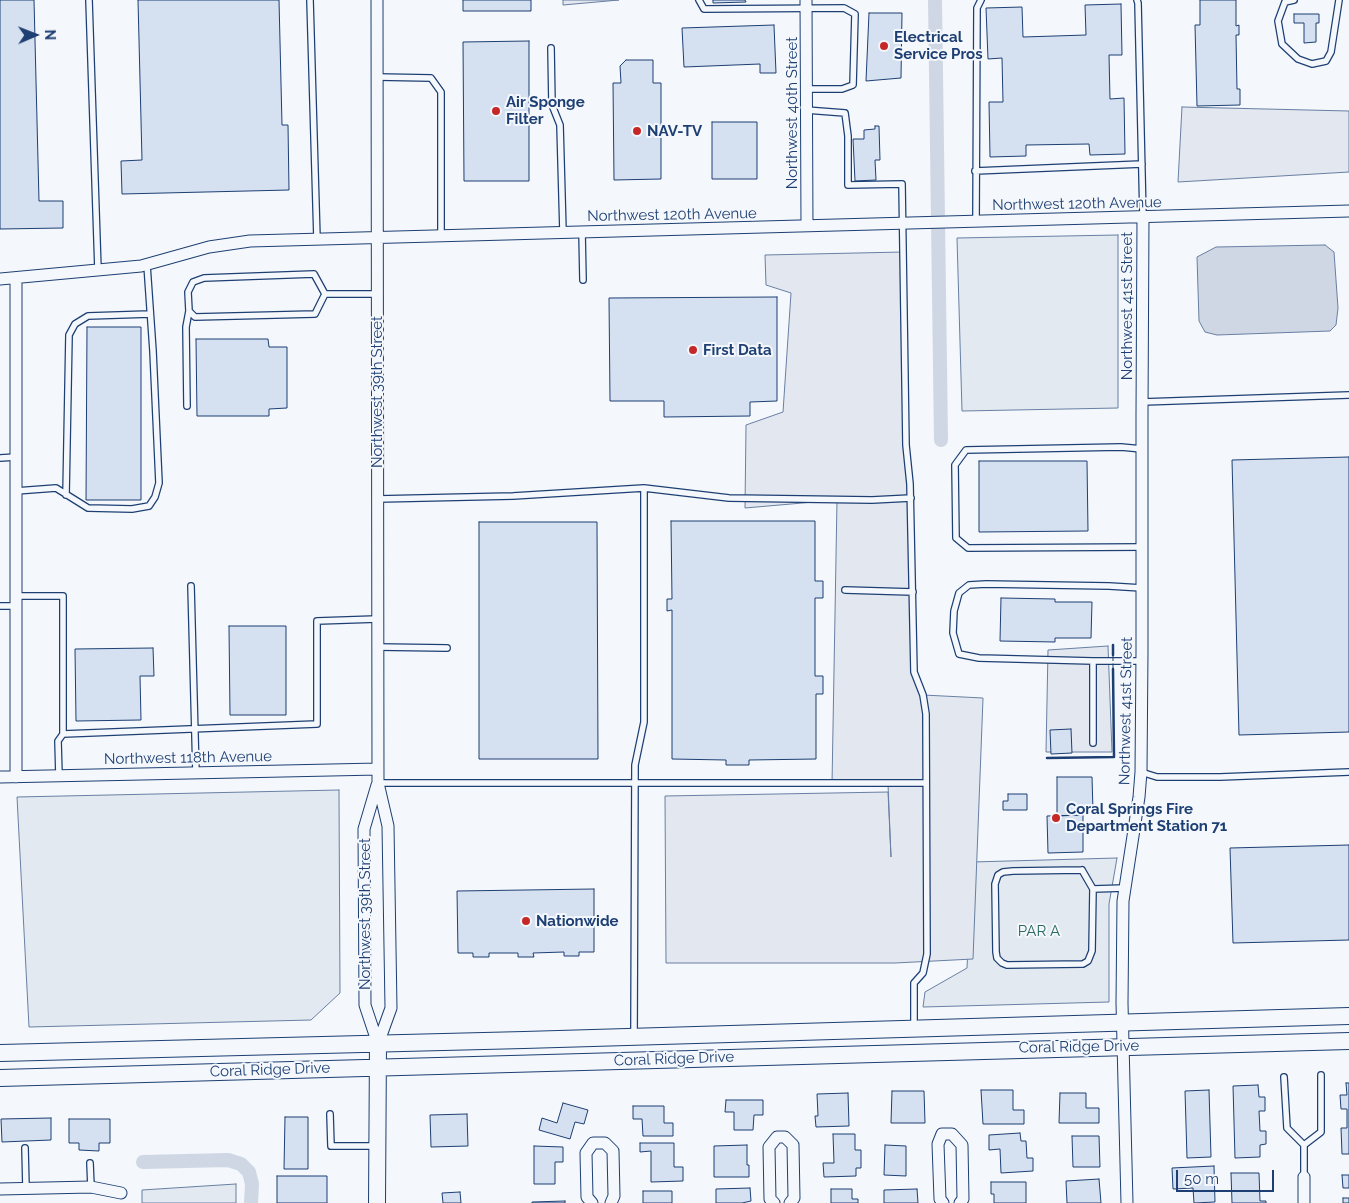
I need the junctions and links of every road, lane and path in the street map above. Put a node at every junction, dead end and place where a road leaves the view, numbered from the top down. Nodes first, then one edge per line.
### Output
1 (89, 0) edge
2 (310, 0) edge
3 (377, 0) edge
4 (699, 0) edge
5 (981, 0) edge
6 (1137, 0) edge
7 (1294, 0) edge
8 (1339, 0) edge
9 (806, 4) edge
10 (551, 48) dead end
11 (377, 77) junction
12 (806, 90) junction
13 (806, 110) junction
14 (1142, 164) junction
15 (975, 170) junction
16 (1349, 211) edge
17 (1143, 217) junction
18 (976, 221) junction
19 (903, 223) junction
20 (807, 226) junction
21 (563, 232) junction
22 (582, 232) junction
23 (441, 235) junction
24 (377, 237) junction
25 (317, 239) junction
26 (147, 265) junction
27 (98, 270) junction
28 (16, 278) junction
29 (0, 279) edge
30 (583, 280) dead end
31 (325, 294) junction
32 (377, 294) junction
33 (189, 311) junction
34 (150, 314) junction
35 (1349, 395) edge
36 (1142, 402) junction
37 (186, 406) dead end
38 (1142, 448) junction
39 (16, 457) junction
40 (0, 458) edge
41 (644, 488) junction
42 (16, 491) junction
43 (66, 495) junction
44 (911, 498) junction
45 (377, 499) junction
46 (1142, 547) junction
47 (191, 586) dead end
48 (1142, 588) junction
49 (845, 590) dead end
50 (912, 592) junction
51 (16, 601) junction
52 (0, 606) edge
53 (377, 619) junction
54 (377, 647) junction
55 (447, 648) dead end
56 (1093, 661) junction
57 (1142, 661) junction
58 (195, 729) junction
59 (63, 734) junction
60 (1093, 743) dead end
61 (378, 769) junction
62 (1141, 772) junction
63 (1349, 772) edge
64 (196, 773) junction
65 (59, 776) junction
66 (0, 777) edge
67 (16, 777) junction
68 (378, 783) junction
69 (925, 783) junction
70 (635, 784) junction
71 (1125, 888) junction
72 (1094, 889) junction
73 (1349, 1016) edge
74 (1122, 1023) junction
75 (914, 1029) junction
76 (634, 1037) junction
77 (1349, 1041) edge
78 (378, 1044) junction
79 (1123, 1046) junction
80 (3, 1056) edge
81 (378, 1067) junction
82 (1321, 1075) dead end
83 (1284, 1077) dead end
84 (0, 1078) edge
85 (330, 1114) dead end
86 (1304, 1145) junction
87 (377, 1146) junction
88 (25, 1148) dead end
89 (90, 1163) dead end
90 (1304, 1177) joint
91 (91, 1187) junction
92 (26, 1188) junction
93 (0, 1189) edge
94 (121, 1193) dead end
95 (377, 1203) edge
96 (592, 1203) edge
97 (611, 1203) edge
98 (774, 1203) edge
99 (790, 1203) edge
100 (943, 1203) edge
101 (960, 1203) edge
102 (1127, 1203) edge
103 (1304, 1203) edge

1 - 27 lane
2 - 25 lane
3 - 11 street, Northwest 39th Street
4 - 9 lane
5 - 15 lane
6 - 14 lane
7 - 8 lane
9 - 12 street, Northwest 40th Street
9 - 12 lane
10 - 21 lane
11 - 23 lane
11 - 24 street, Northwest 39th Street
12 - 13 street, Northwest 40th Street
13 - 19 lane
13 - 20 street, Northwest 40th Street
14 - 15 lane
14 - 17 lane
15 - 18 lane
16 - 17 street, Northwest 120th Avenue
17 - 18 street, Northwest 120th Avenue
17 - 36 street, Northwest 41st Street
18 - 19 street, Northwest 120th Avenue
19 - 20 street, Northwest 120th Avenue
19 - 44 lane
20 - 22 street, Northwest 120th Avenue
21 - 22 street, Northwest 120th Avenue
21 - 23 street, Northwest 120th Avenue
22 - 30 lane
23 - 24 street, Northwest 120th Avenue
24 - 25 street, Northwest 120th Avenue
24 - 32 street, Northwest 39th Street
25 - 26 street, Northwest 120th Avenue
26 - 27 street, Northwest 120th Avenue
26 - 34 lane
27 - 28 street, Northwest 120th Avenue
28 - 29 street, Northwest 120th Avenue
28 - 39 street
31 - 32 lane
31 - 33 lane
31 - 33 lane
32 - 45 street, Northwest 39th Street
33 - 37 lane
34 - 43 lane
34 - 43 lane
35 - 36 lane
36 - 38 street, Northwest 41st Street
38 - 46 street, Northwest 41st Street
38 - 46 lane
39 - 40 lane
39 - 42 street
41 - 44 lane
41 - 45 lane
41 - 70 lane
42 - 43 lane
42 - 51 street
44 - 50 lane
45 - 53 street, Northwest 39th Street
46 - 48 street, Northwest 41st Street
47 - 58 lane
48 - 56 lane
48 - 57 street, Northwest 41st Street
49 - 50 lane
50 - 69 lane
51 - 52 lane
51 - 59 lane
51 - 67 street
53 - 54 street, Northwest 39th Street
53 - 58 lane
54 - 55 lane
54 - 61 street, Northwest 39th Street
56 - 57 lane
56 - 60 lane
57 - 62 street, Northwest 41st Street
58 - 59 lane
58 - 64 lane
59 - 65 lane
61 - 64 street, Northwest 118th Avenue
61 - 68 street, Northwest 39th Street
62 - 63 lane
62 - 71 street, Northwest 41st Street
64 - 65 street, Northwest 118th Avenue
65 - 67 street, Northwest 118th Avenue
66 - 67 street, Northwest 118th Avenue
68 - 70 lane
68 - 78 street, Northwest 39th Street
68 - 78 street, Northwest 39th Street
69 - 70 lane
69 - 75 lane
70 - 76 lane
71 - 72 lane
71 - 74 street, Northwest 41st Street
72 - 72 lane
73 - 74 main road, Coral Ridge Drive
74 - 75 main road, Coral Ridge Drive
74 - 79 street, Northwest 41st Street
75 - 76 main road, Coral Ridge Drive
76 - 78 main road, Coral Ridge Drive
77 - 79 main road, Coral Ridge Drive
78 - 80 main road, Coral Ridge Drive
78 - 81 main road, Northwest 39th Street
79 - 81 main road, Coral Ridge Drive
79 - 102 street, Northwest 41st Street
81 - 84 main road, Coral Ridge Drive
81 - 87 main road, Northwest 39th Street
82 - 86 lane
83 - 86 lane
85 - 87 lane
86 - 90 lane
87 - 95 main road, Northwest 39th Street
88 - 92 lane
89 - 91 lane
90 - 103 street
91 - 92 street
91 - 94 street
92 - 93 street
96 - 97 street
98 - 99 street
100 - 101 street

